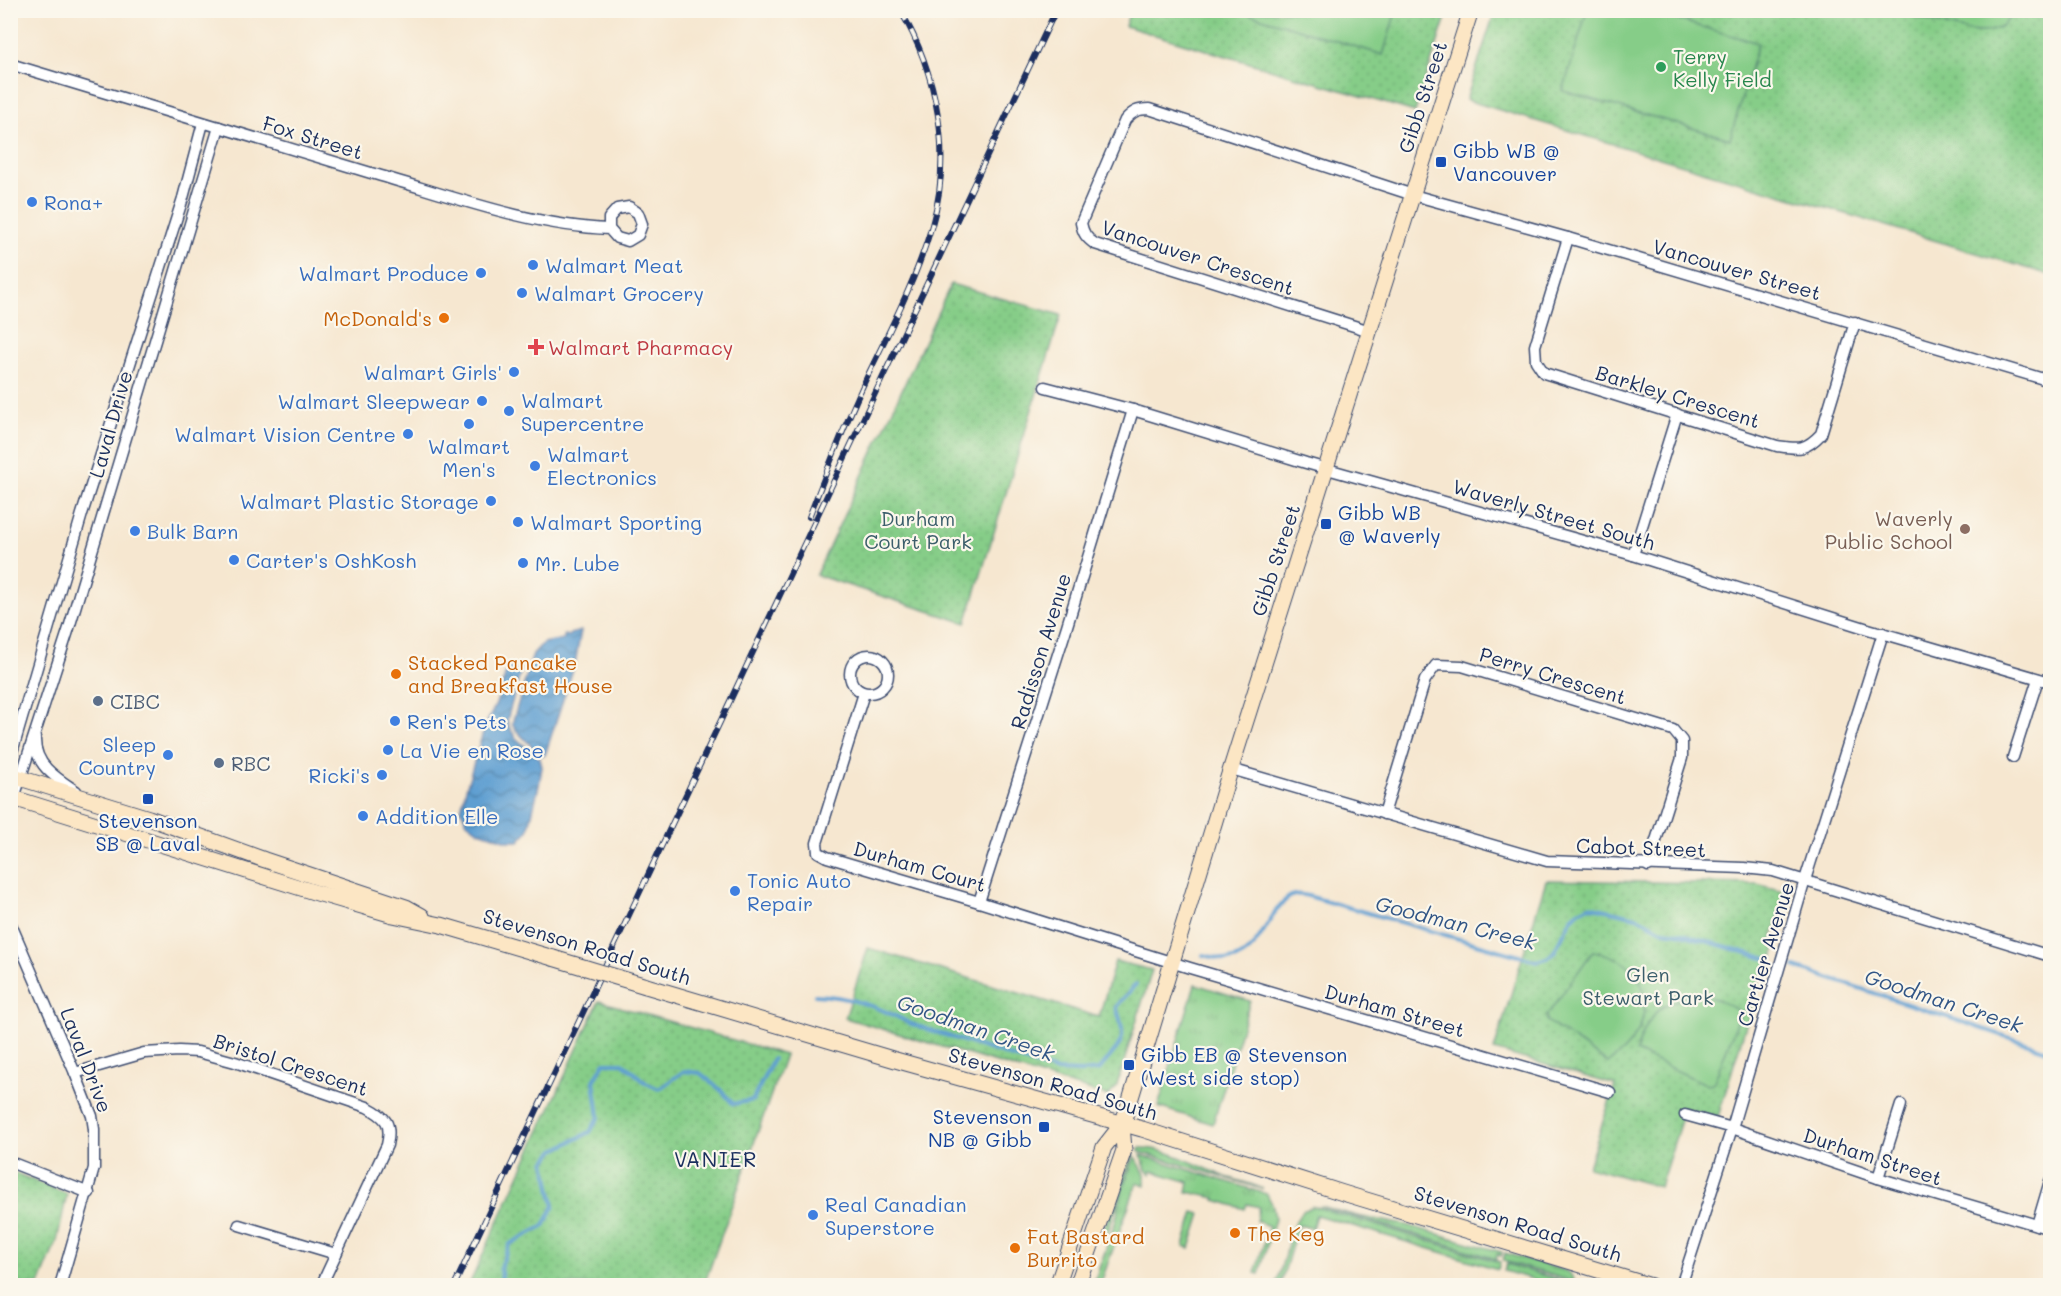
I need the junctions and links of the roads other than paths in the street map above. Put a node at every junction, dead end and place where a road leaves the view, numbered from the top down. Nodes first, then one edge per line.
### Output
1 (1471, 10) edge
2 (10, 64) edge
3 (203, 123) junction
4 (219, 127) junction
5 (1413, 195) junction
6 (609, 230) dead end
7 (1568, 238) junction
8 (1855, 322) junction
9 (1370, 331) junction
10 (2050, 381) edge
11 (1045, 387) dead end
12 (1133, 410) junction
13 (1677, 414) junction
14 (1327, 469) junction
15 (1633, 555) junction
16 (1883, 633) junction
17 (2038, 679) junction
18 (2050, 682) edge
19 (31, 690) junction
20 (864, 693) dead end
21 (36, 731) junction
22 (10, 734) edge
23 (2013, 757) dead end
24 (10, 759) edge
25 (1231, 769) junction
26 (16, 776) edge
27 (86, 798) junction
28 (12, 799) edge
29 (1384, 814) junction
30 (1648, 866) junction
31 (1805, 880) junction
32 (979, 902) junction
33 (10, 922) edge
34 (441, 925) junction
35 (22, 948) junction
36 (10, 952) edge
37 (2050, 956) edge
38 (1171, 963) junction
39 (75, 1073) junction
40 (1610, 1092) dead end
41 (1901, 1105) dead end
42 (1685, 1115) dead end
43 (1122, 1124) junction
44 (1732, 1128) junction
45 (10, 1162) edge
46 (1878, 1178) junction
47 (2050, 1181) edge
48 (88, 1193) junction
49 (239, 1225) dead end
50 (2037, 1225) junction
51 (2050, 1229) edge
52 (336, 1254) junction
53 (60, 1286) edge
54 (321, 1286) edge
55 (1057, 1286) edge
56 (1077, 1286) edge
57 (1652, 1286) edge
58 (1681, 1286) edge

1 - 5 main road, Gibb Street
2 - 3 street, Fox Street
3 - 4 street, Fox Street
3 - 19 street, Laval Drive
4 - 6 street, Fox Street
4 - 21 street, Laval Drive
5 - 7 street, Vancouver Street
5 - 9 main road, Gibb Street
5 - 9 street, Vancouver Crescent
7 - 8 street, Vancouver Street
7 - 13 street, Barkley Crescent
8 - 10 street, Vancouver Street
8 - 13 street, Barkley Crescent
9 - 14 main road, Gibb Street
11 - 12 street, Waverly Street South
12 - 14 street, Waverly Street South
12 - 32 street, Radisson Avenue
13 - 15 street
14 - 15 street, Waverly Street South
14 - 25 main road, Gibb Street
15 - 16 street, Waverly Street South
16 - 17 street, Waverly Street South
16 - 31 street, Cartier Avenue
17 - 18 street, Waverly Street South
17 - 23 street
19 - 22 street, Laval Drive
19 - 24 street, Laval Drive
20 - 32 street, Durham Court
21 - 26 street, Laval Drive
21 - 27 street, Laval Drive
25 - 29 street, Cabot Street
25 - 38 main road, Gibb Street
26 - 27 main road, Stevenson Road South
26 - 28 street, Laval Drive
27 - 34 main road, Stevenson Road South
28 - 34 main road, Stevenson Road South
29 - 30 street, Cabot Street
29 - 30 street, Perry Crescent
30 - 31 street, Cabot Street
31 - 37 street, Cabot Street
31 - 44 street, Cartier Avenue
32 - 38 street, Durham Court
33 - 35 street, Laval Drive
34 - 43 main road, Stevenson Road South, bridge
35 - 36 street
35 - 39 street, Laval Drive
38 - 40 street, Durham Street
38 - 43 main road, Gibb Street
39 - 48 street, Laval Drive
39 - 52 street, Bristol Crescent
41 - 46 street
42 - 44 street, Durham Street
43 - 55 main road, Gibb Street
43 - 56 main road, Gibb Street
43 - 57 main road, Stevenson Road South
44 - 46 street, Durham Street
44 - 58 street, Cartier Avenue
45 - 48 street
46 - 50 street, Durham Street
47 - 50 street
48 - 53 street, Laval Drive
49 - 52 street
50 - 51 street, Durham Street
52 - 54 street, Bristol Crescent

